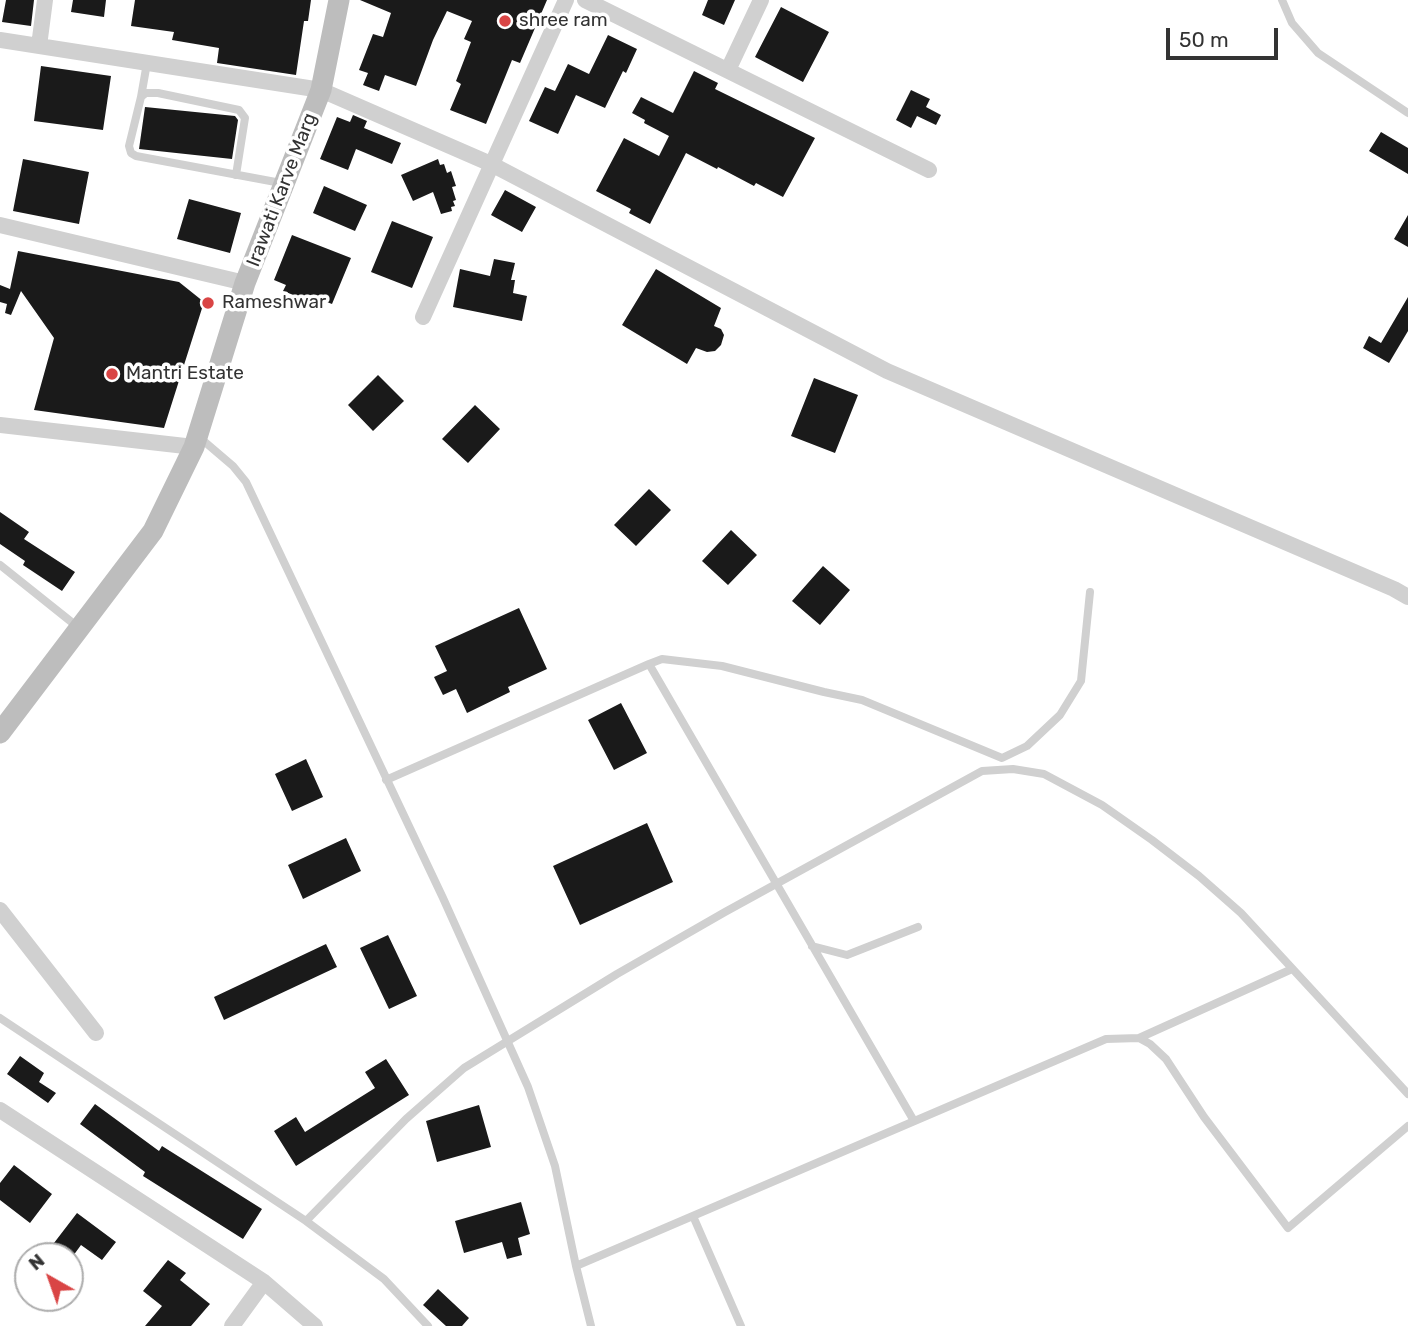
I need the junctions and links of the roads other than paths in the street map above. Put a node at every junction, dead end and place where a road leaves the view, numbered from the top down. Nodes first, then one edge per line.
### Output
1 (45, 0) edge
2 (339, 0) edge
3 (566, 0) edge
4 (585, 0) edge
5 (761, 0) edge
6 (1282, 0) edge
7 (0, 40) edge
8 (39, 46) junction
9 (147, 63) junction
10 (728, 71) junction
11 (321, 90) junction
12 (141, 97) junction
13 (1408, 113) edge
14 (491, 164) junction
15 (929, 170) dead end
16 (236, 175) junction
17 (284, 184) junction
18 (0, 225) edge
19 (245, 283) junction
20 (423, 317) dead end
21 (0, 425) edge
22 (196, 442) junction
23 (0, 565) edge
24 (1090, 592) dead end
25 (1408, 597) edge
26 (79, 628) junction
27 (649, 664) junction
28 (0, 733) edge
29 (386, 780) junction
30 (775, 884) junction
31 (0, 910) edge
32 (918, 927) dead end
33 (812, 946) junction
34 (1292, 969) junction
35 (0, 1018) edge
36 (96, 1034) dead end
37 (1139, 1038) junction
38 (506, 1042) junction
39 (1408, 1094) edge
40 (0, 1110) edge
41 (914, 1121) junction
42 (1408, 1126) edge
43 (693, 1216) junction
44 (306, 1221) junction
45 (576, 1266) junction
46 (264, 1282) junction
47 (232, 1326) edge
48 (315, 1326) edge
49 (428, 1326) edge
50 (591, 1326) edge
51 (741, 1326) edge

1 - 8 street
2 - 11 main road, Irawati Karve Marg
3 - 14 street
4 - 10 street
5 - 10 street
6 - 13 lane
7 - 8 street
8 - 9 street
9 - 11 street
9 - 12 lane
10 - 15 street
11 - 14 street
11 - 17 main road, Irawati Karve Marg
12 - 16 lane
12 - 16 lane
14 - 20 street
14 - 25 street
16 - 17 lane
17 - 19 main road, Irawati Karve Marg
18 - 19 street
19 - 22 main road, Irawati Karve Marg
21 - 22 street
22 - 26 main road, Irawati Karve Marg
22 - 29 lane
23 - 26 lane
24 - 27 lane
26 - 28 main road, Irawati Karve Marg
27 - 29 lane
27 - 30 lane
29 - 38 lane
30 - 33 lane
30 - 34 lane
30 - 38 lane
31 - 36 street
32 - 33 lane
33 - 41 lane
34 - 37 lane
34 - 39 lane
35 - 44 lane
37 - 41 lane
37 - 42 lane
38 - 44 lane
38 - 45 lane
40 - 46 street
41 - 43 lane
43 - 45 lane
43 - 51 lane
44 - 49 lane
45 - 50 lane
46 - 47 street
46 - 48 street

